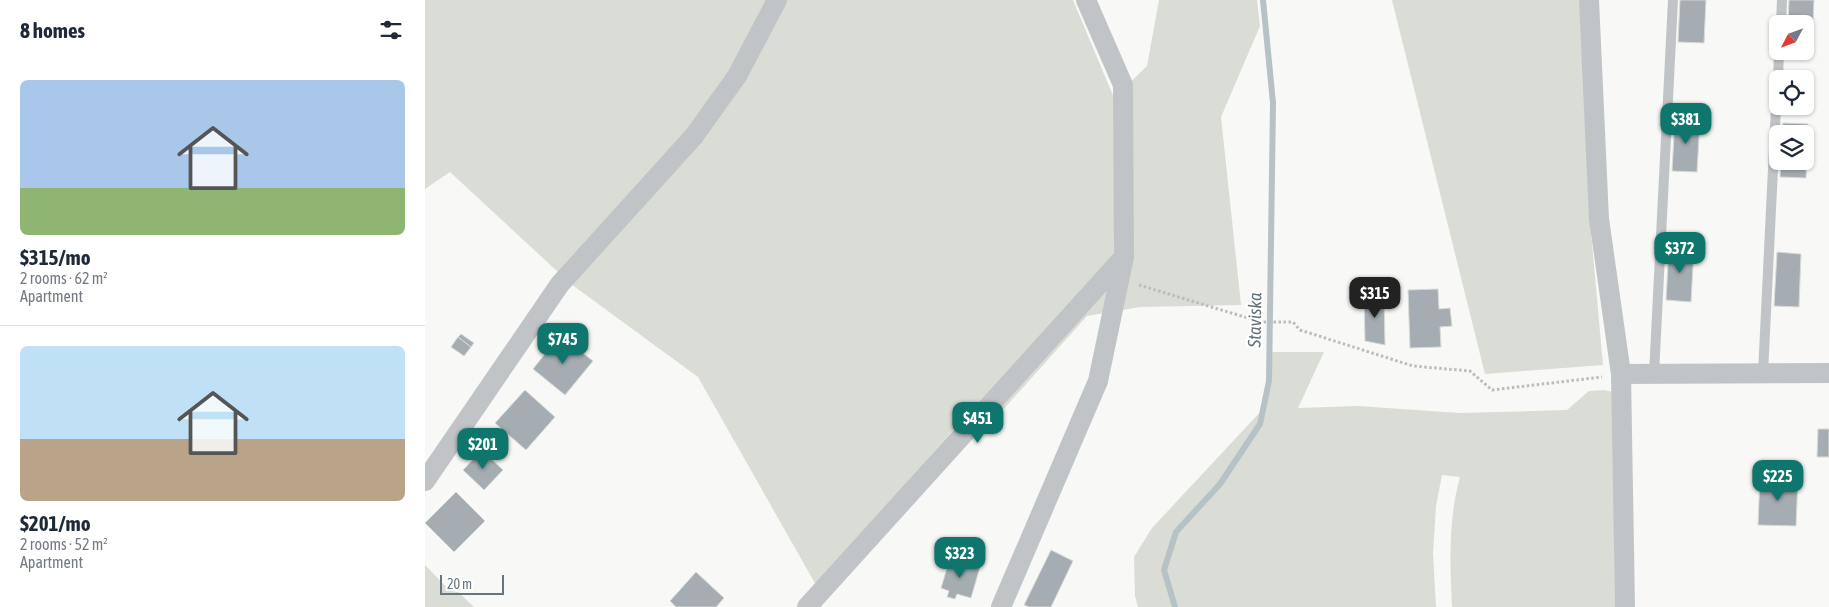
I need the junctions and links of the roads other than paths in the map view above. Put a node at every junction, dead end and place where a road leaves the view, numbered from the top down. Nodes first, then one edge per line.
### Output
1 (777, 0) edge
2 (1086, 0) edge
3 (1589, 0) edge
4 (1673, 0) edge
5 (1782, 0) edge
6 (1781, 15) edge
7 (1776, 115) edge
8 (1123, 257) junction
9 (1763, 373) junction
10 (1829, 373) edge
11 (1621, 374) junction
12 (1653, 374) junction
13 (425, 481) edge
14 (807, 607) edge
15 (1001, 607) edge
16 (1625, 607) edge

1 - 13 street
2 - 8 street
3 - 11 street
4 - 12 lane
5 - 6 lane
7 - 9 lane
8 - 14 street
8 - 15 street
9 - 10 street
9 - 12 street
11 - 12 street
11 - 16 street

